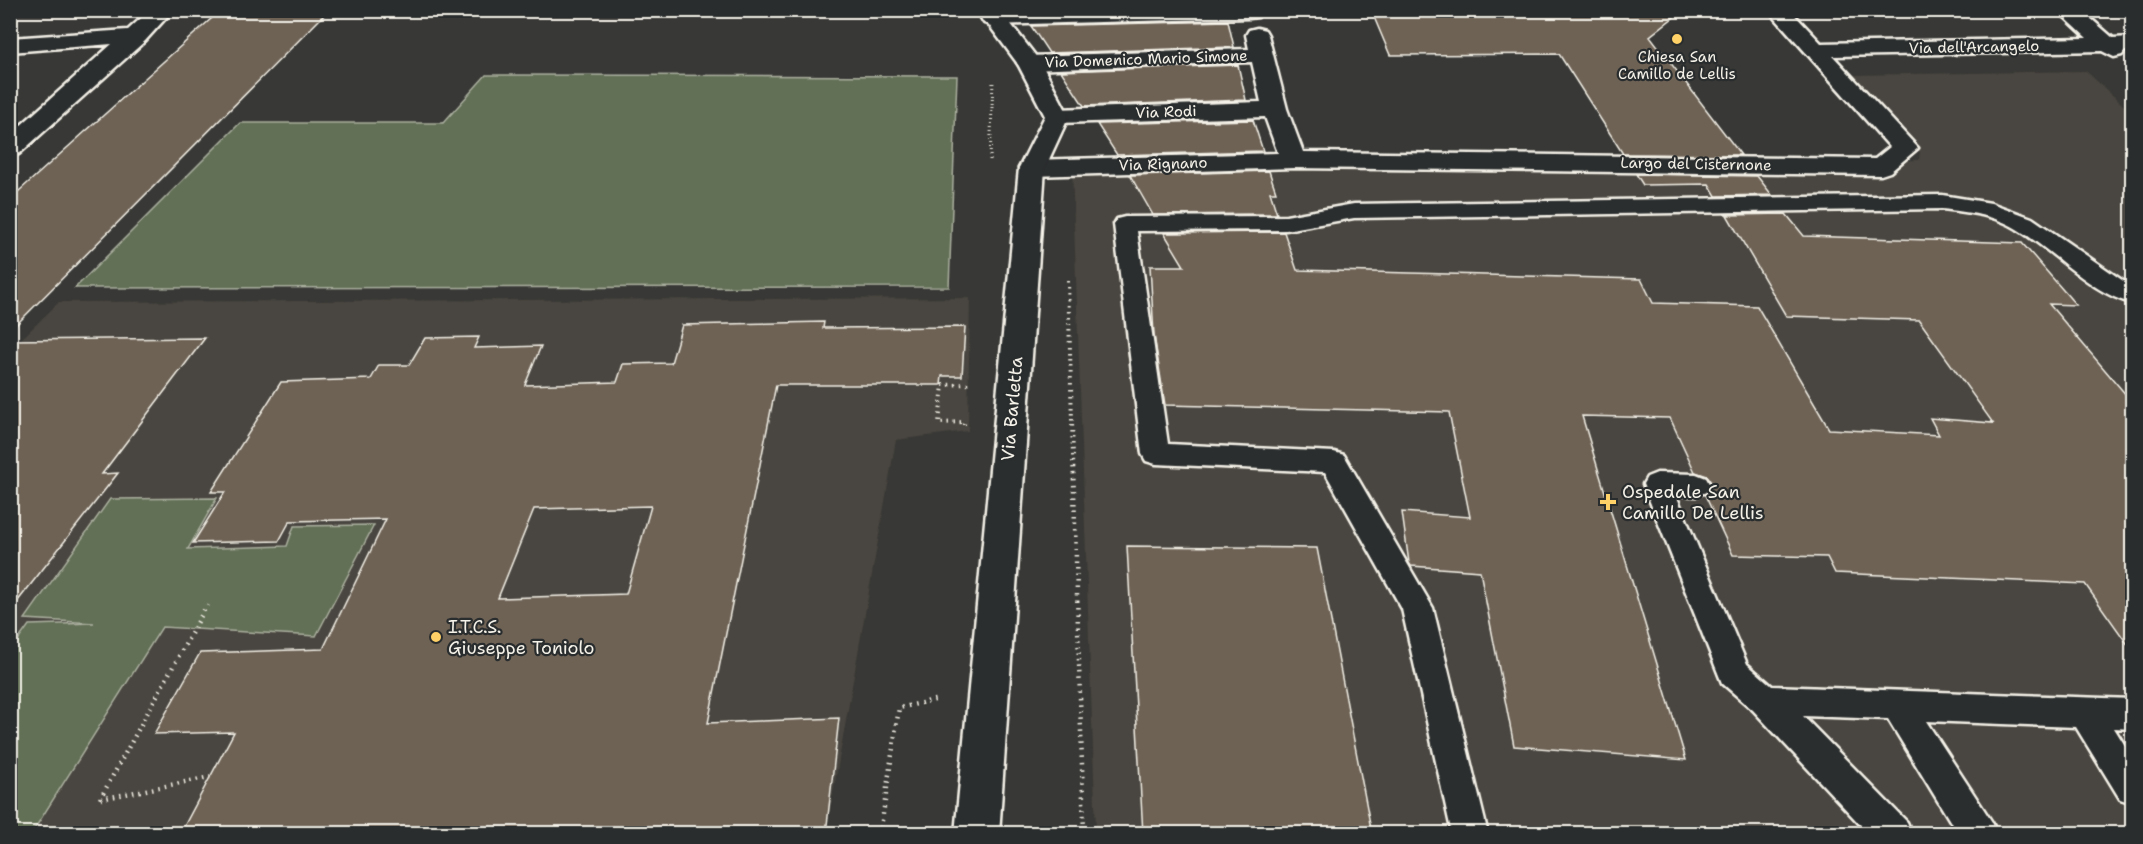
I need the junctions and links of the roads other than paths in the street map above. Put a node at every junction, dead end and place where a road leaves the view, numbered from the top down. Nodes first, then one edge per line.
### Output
1 (163, 10) edge
2 (1778, 10) edge
3 (2067, 10) edge
4 (1249, 11) edge
5 (990, 14) edge
6 (137, 36) junction
7 (2107, 44) junction
8 (2133, 44) edge
9 (10, 45) edge
10 (1816, 51) junction
11 (1263, 55) junction
12 (1029, 63) junction
13 (2133, 66) edge
14 (1275, 109) junction
15 (1056, 116) junction
16 (10, 149) edge
17 (1293, 160) junction
18 (1032, 168) junction
19 (2133, 296) edge
20 (1696, 485) dead end
21 (1765, 700) junction
22 (1897, 705) junction
23 (2085, 712) junction
24 (2133, 714) edge
25 (2133, 787) edge
26 (977, 834) edge
27 (1470, 834) edge
28 (1894, 834) edge
29 (1979, 834) edge

1 - 6 street
2 - 10 street, Largo del Cisternone
3 - 7 street
4 - 5 street
4 - 11 street
5 - 12 street
6 - 9 street
6 - 16 street
7 - 8 street, Via dell'Arcangelo
7 - 10 street, Via dell'Arcangelo
7 - 13 street
10 - 17 street, Largo del Cisternone
11 - 12 street, Via Domenico Mario Simone
11 - 14 street
12 - 15 street
14 - 15 street, Via Rodi
14 - 17 street
15 - 18 street, Via Barletta
17 - 18 street, Via Rignano
18 - 26 street, Via Barletta
19 - 27 lane
20 - 21 lane
21 - 22 lane
21 - 28 lane
22 - 23 lane
22 - 29 lane
23 - 24 lane
23 - 25 lane

